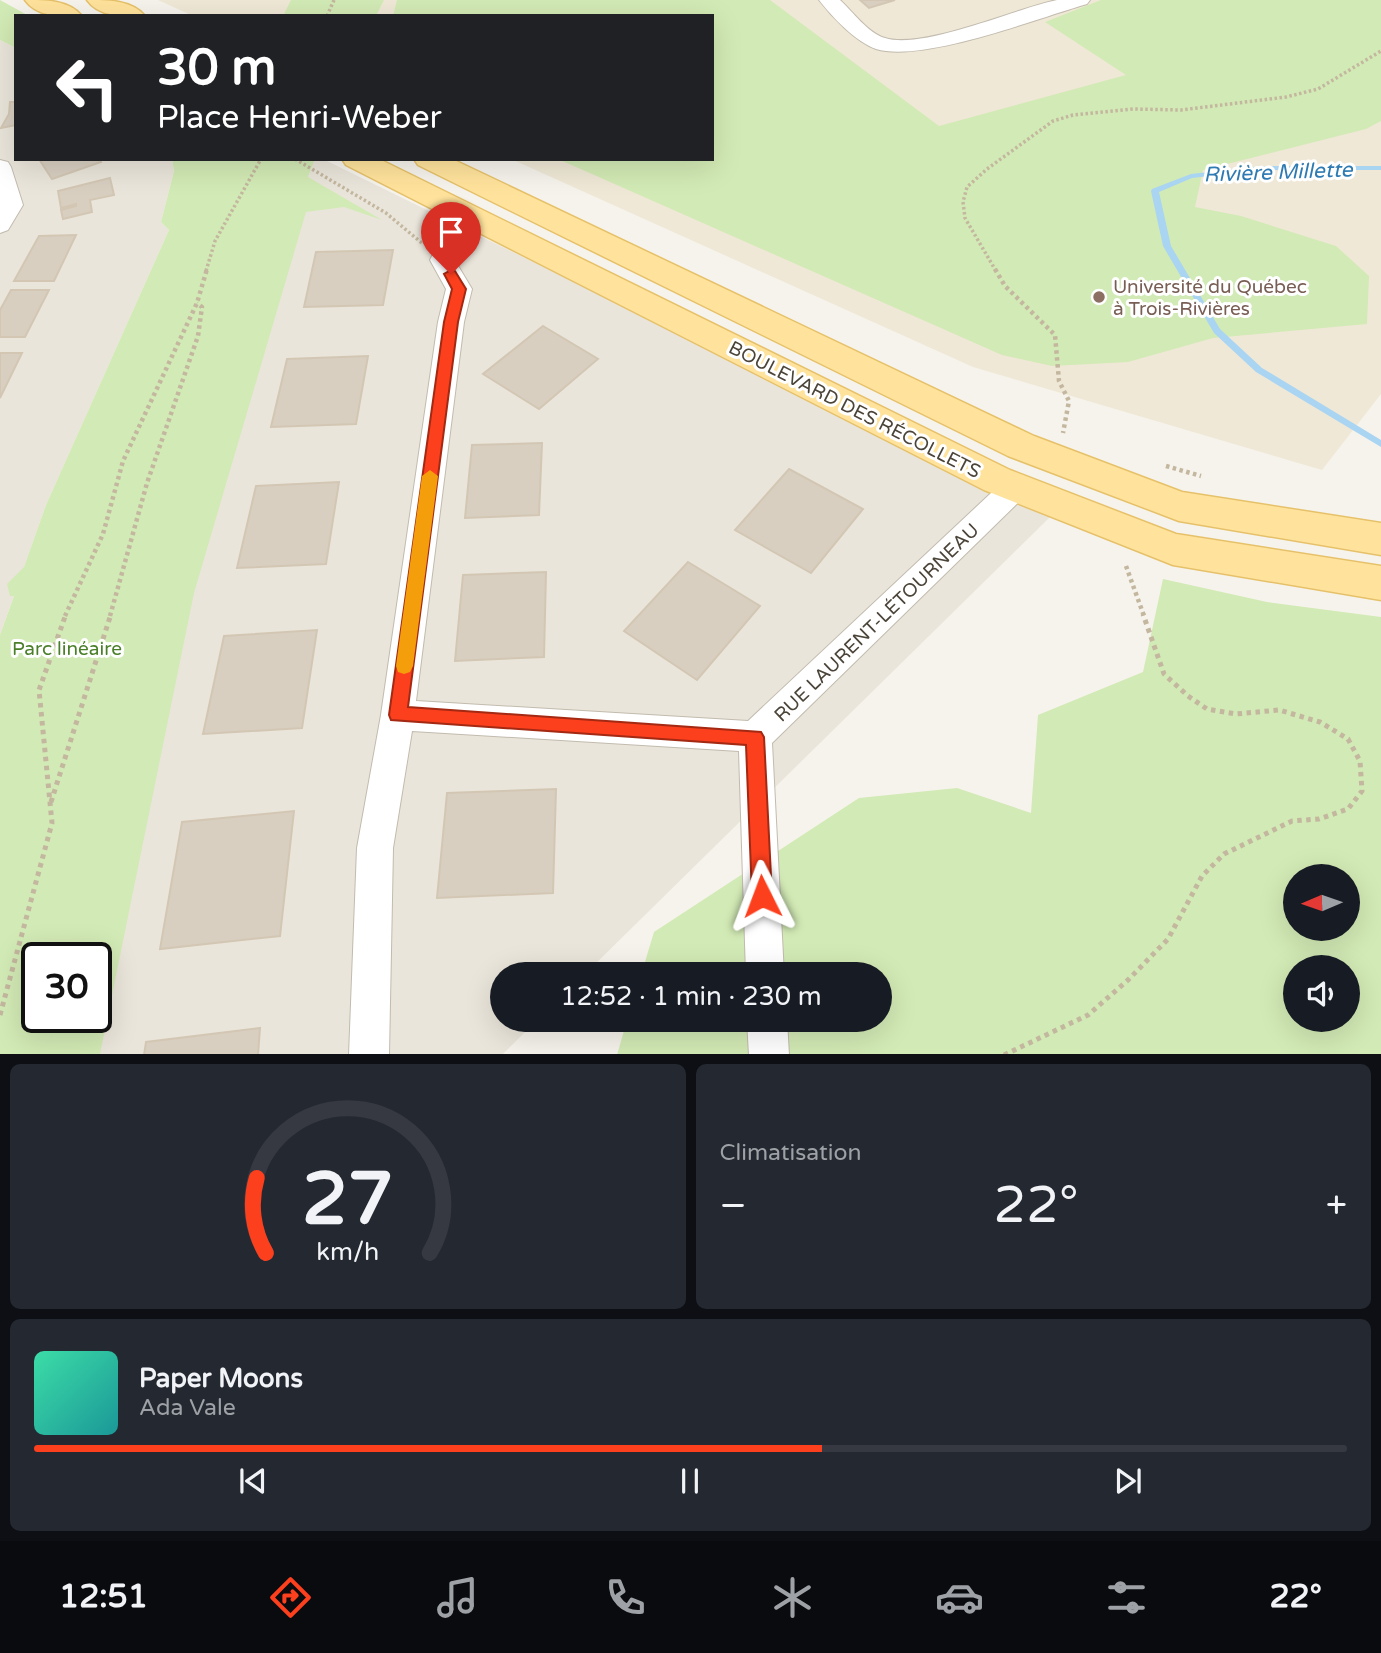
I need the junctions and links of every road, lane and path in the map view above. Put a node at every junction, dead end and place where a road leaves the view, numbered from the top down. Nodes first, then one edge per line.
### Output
1 (38, 0) edge
2 (100, 0) edge
3 (829, 0) edge
4 (1080, 0) edge
5 (65, 14) edge
6 (128, 14) edge
7 (1381, 51) edge
8 (260, 161) edge
9 (298, 161) edge
10 (360, 161) edge
11 (432, 161) edge
12 (0, 167) edge
13 (0, 225) edge
14 (442, 260) joint
15 (197, 303) junction
16 (1051, 428) dead end
17 (1063, 434) junction
18 (1072, 437) dead end
19 (1160, 464) dead end
20 (1213, 480) dead end
21 (1016, 487) junction
22 (1381, 539) edge
23 (1126, 566) dead end
24 (1381, 583) edge
25 (398, 715) junction
26 (755, 737) junction
27 (50, 807) junction
28 (764, 962) edge
29 (0, 1015) edge
30 (369, 1054) edge
31 (1006, 1054) edge

1 - 5 main road
2 - 6 main road
3 - 4 street
7 - 17 path
8 - 15 path
9 - 14 path
10 - 21 main road, BOULEVARD DES RÉCOLLETS
11 - 22 main road, BOULEVARD DES RÉCOLLETS
12 - 13 street
14 - 25 street
15 - 27 path
15 - 27 path
16 - 17 path
17 - 18 path
19 - 20 path
21 - 24 main road, BOULEVARD DES RÉCOLLETS
21 - 26 street, RUE LAURENT-LÉTOURNEAU
23 - 31 path
25 - 26 street
25 - 30 street
26 - 28 street
27 - 29 path

